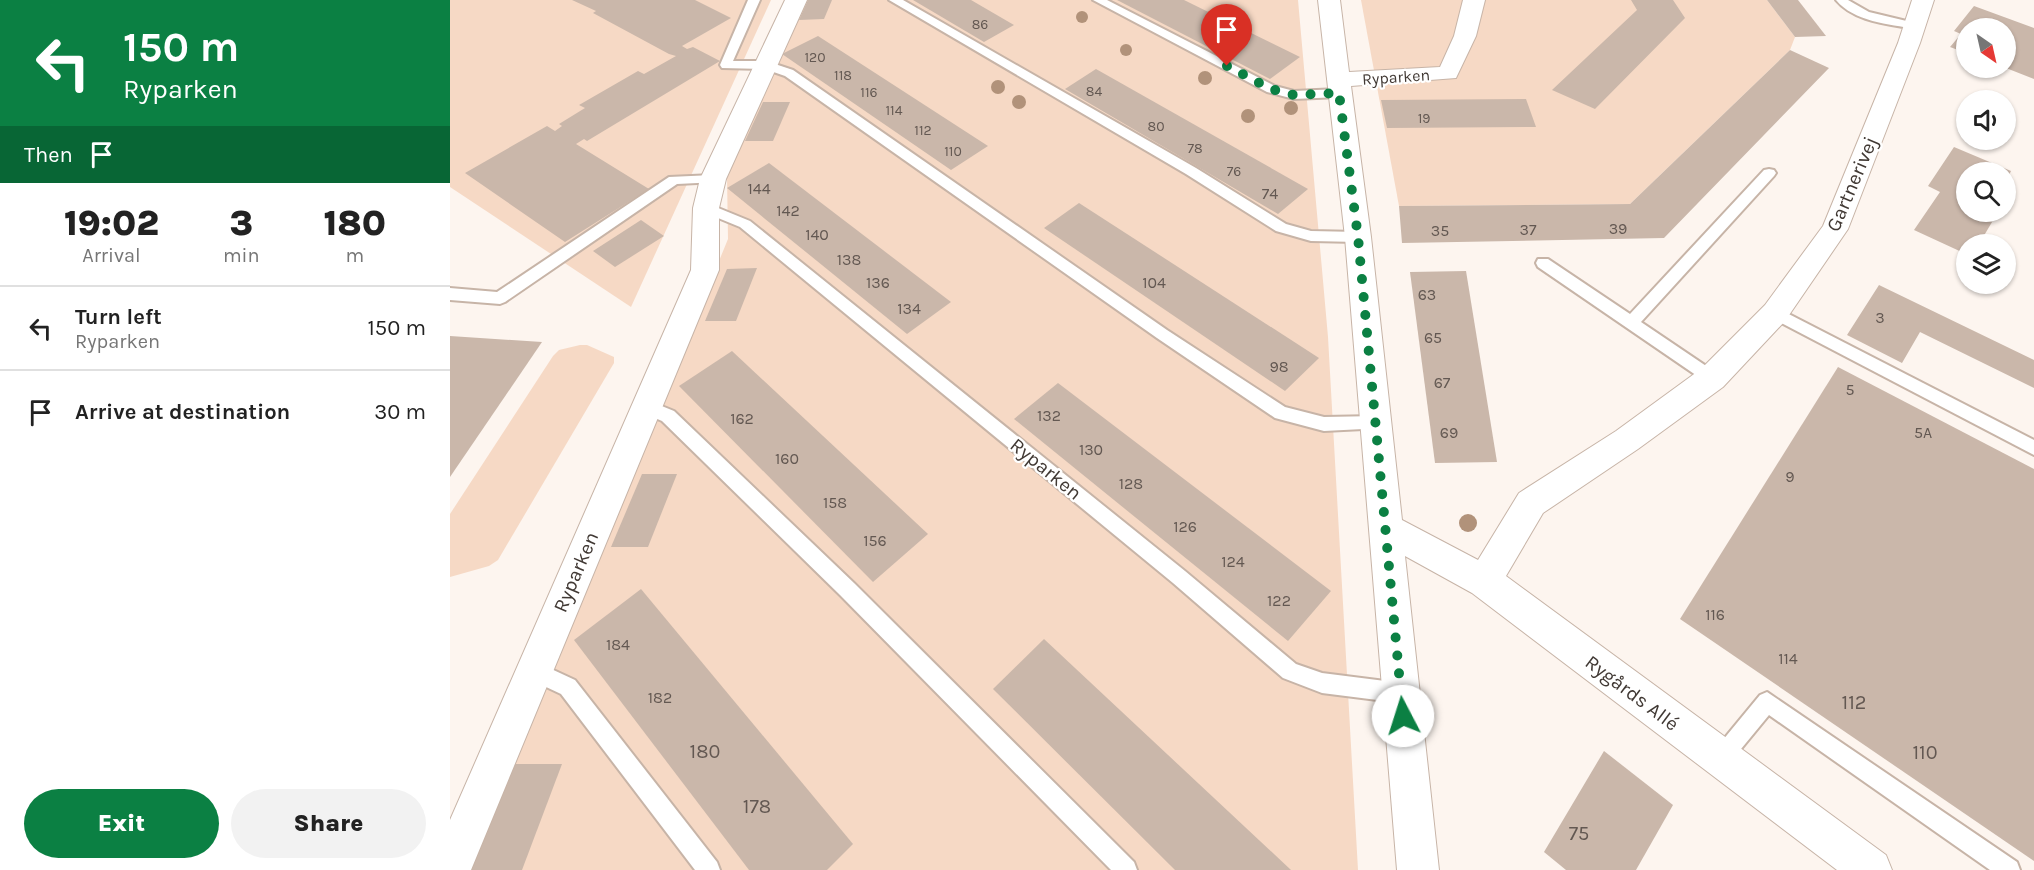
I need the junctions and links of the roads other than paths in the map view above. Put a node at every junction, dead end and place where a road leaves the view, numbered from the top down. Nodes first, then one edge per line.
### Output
1 (754, 0) edge
2 (796, 0) edge
3 (895, 0) edge
4 (1099, 0) edge
5 (1329, 0) edge
6 (1474, 0) edge
7 (1842, 0) edge
8 (1919, 13) edge
9 (766, 65) junction
10 (1339, 87) junction
11 (1769, 173) dead end
12 (710, 194) junction
13 (1358, 237) junction
14 (1543, 263) dead end
15 (450, 294) edge
16 (1775, 313) junction
17 (1631, 323) junction
18 (1712, 378) junction
19 (647, 407) junction
20 (1377, 423) junction
21 (2034, 448) edge
22 (1385, 528) junction
23 (1484, 581) junction
24 (534, 671) junction
25 (1401, 693) junction
26 (1720, 759) junction
27 (450, 869) edge
28 (709, 870) edge
29 (1125, 870) edge
30 (1418, 870) edge
31 (1871, 870) edge
32 (2009, 870) edge

1 - 9 lane
2 - 9 street, Ryparken
3 - 13 lane
4 - 10 lane, Ryparken
5 - 10 street, Ryparken
6 - 10 street, Ryparken
7 - 8 lane, Gartnerivej
8 - 16 street, Gartnerivej
9 - 12 street, Ryparken
9 - 20 lane
10 - 13 street, Ryparken
11 - 17 lane
12 - 15 lane
12 - 19 street, Ryparken
12 - 25 lane, Ryparken
13 - 20 street, Ryparken
14 - 17 lane
16 - 18 street, Gartnerivej
16 - 21 lane
17 - 18 lane
18 - 23 street, Gartnerivej
19 - 24 street, Ryparken
19 - 29 lane
20 - 22 street, Ryparken
22 - 23 street, Rygårds Allé
22 - 25 street, Ryparken
23 - 26 street, Rygårds Allé
24 - 27 street, Ryparken
24 - 28 lane
25 - 30 street, Ryparken
26 - 31 street, Rygårds Allé
26 - 32 lane

